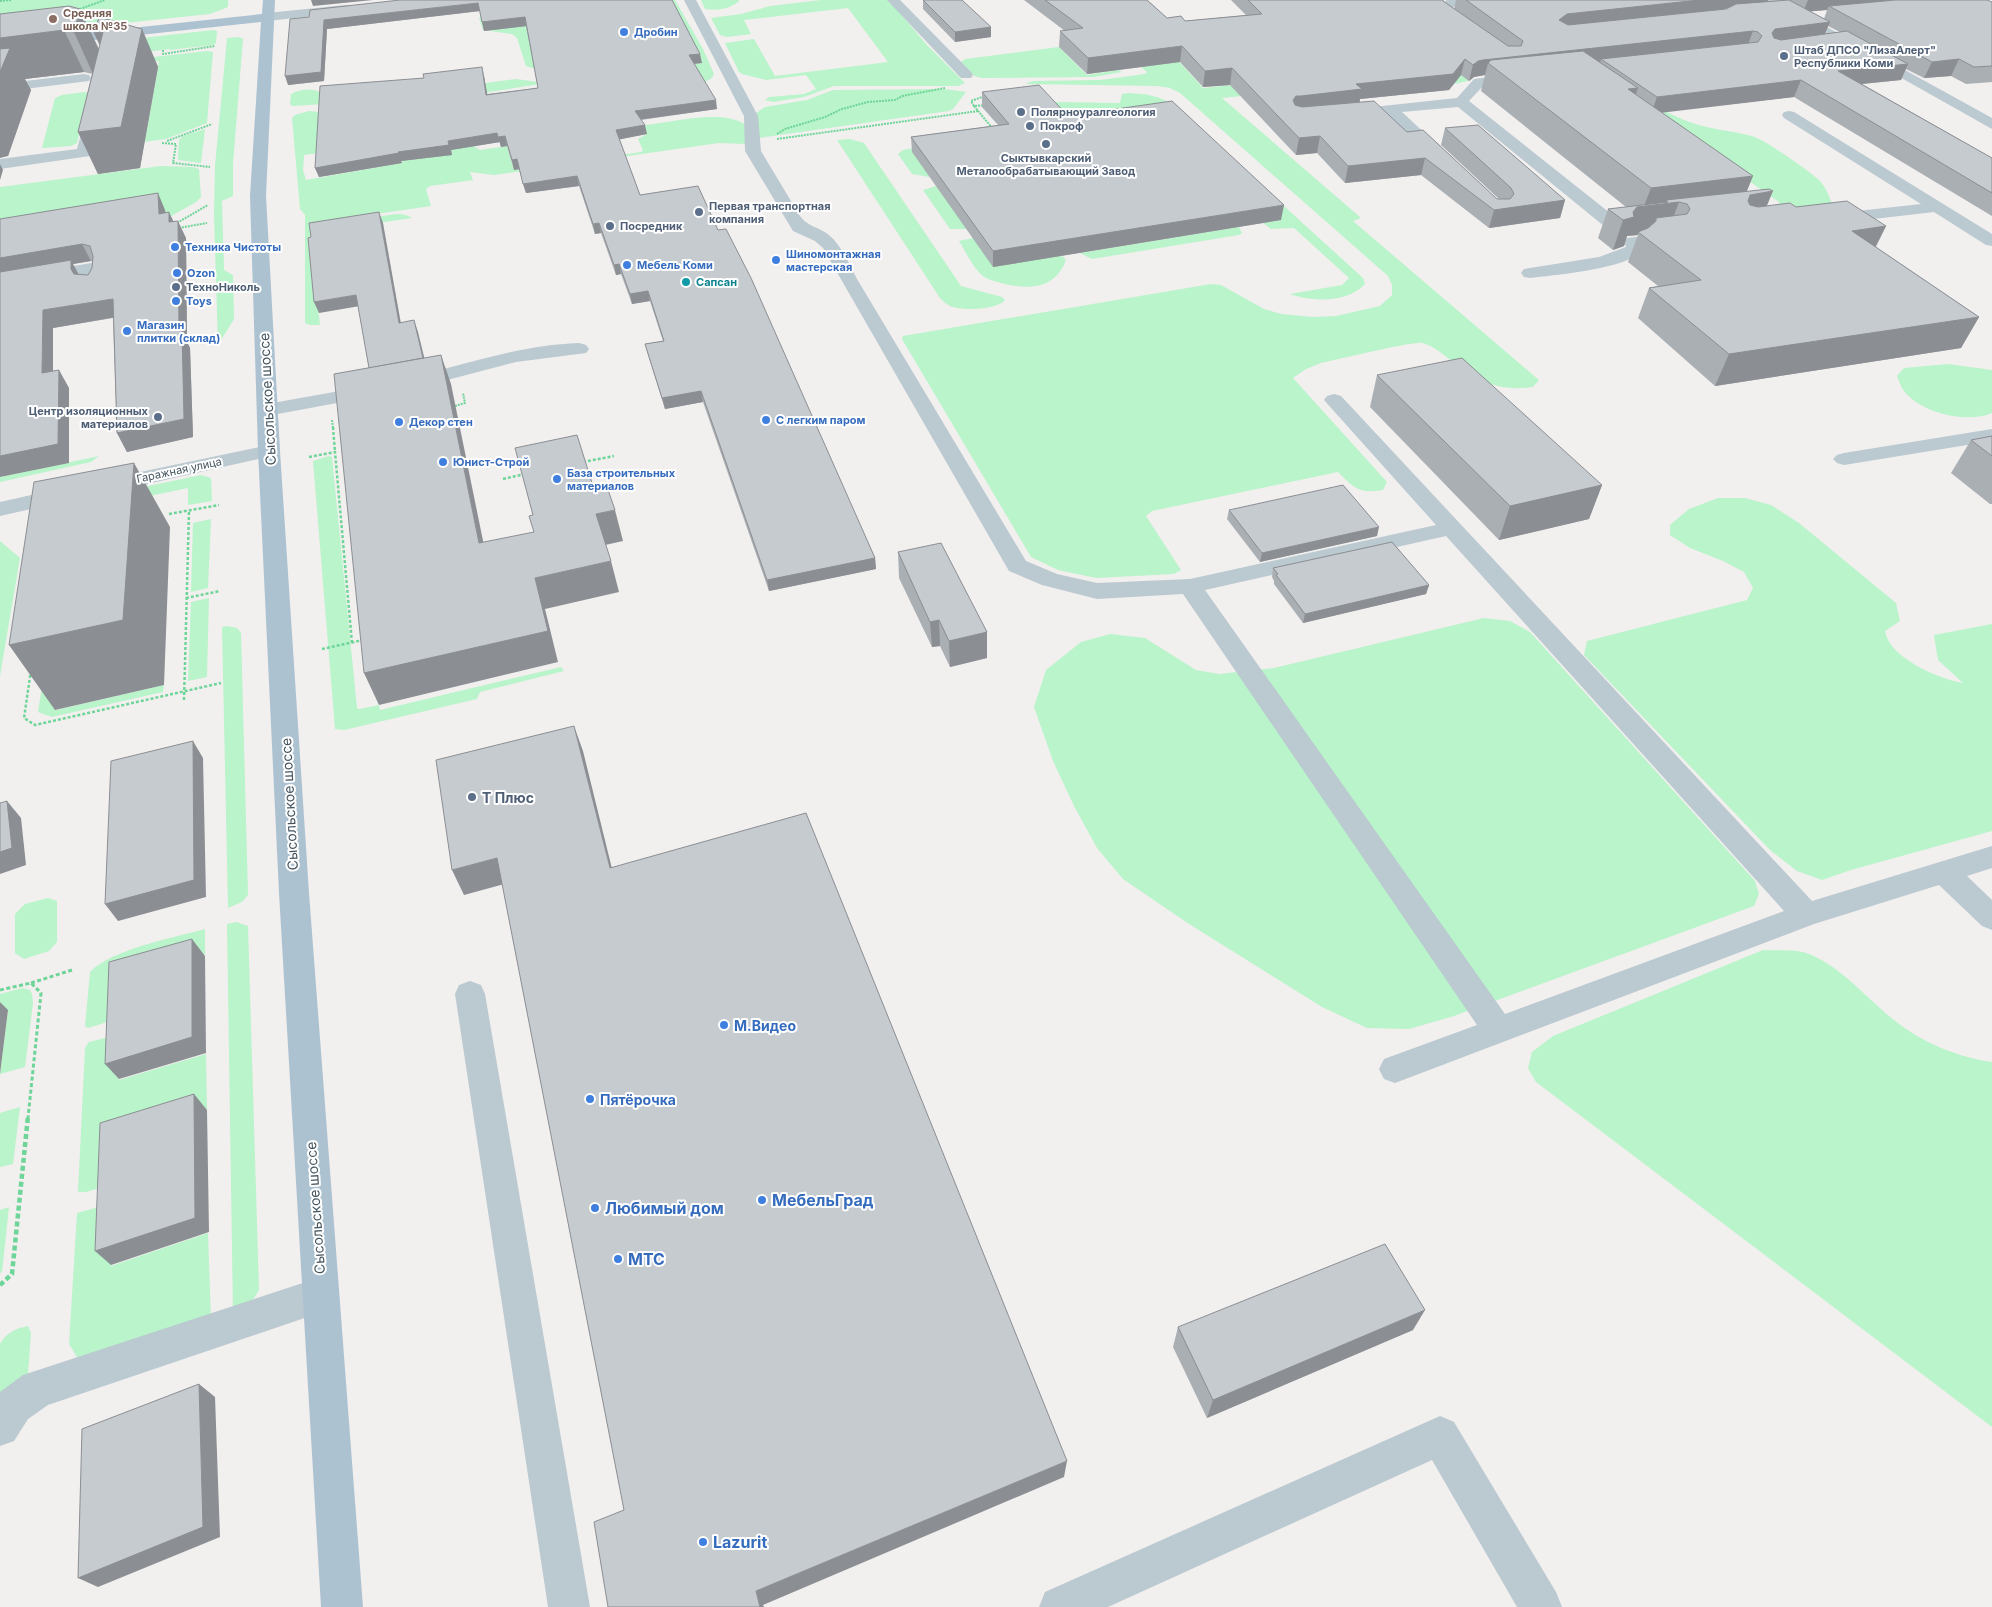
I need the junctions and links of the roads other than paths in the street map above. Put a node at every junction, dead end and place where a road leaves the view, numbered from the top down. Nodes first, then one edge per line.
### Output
1 (690, 0) edge
2 (1457, 0) edge
3 (1770, 0) edge
4 (896, 3) edge
5 (918, 3) dead end
6 (360, 7) edge
7 (268, 8) edge
8 (1786, 9) junction
9 (1761, 11) edge
10 (1821, 16) edge
11 (1801, 18) junction
12 (1481, 37) edge
13 (1843, 41) junction
14 (1824, 44) edge
15 (0, 46) edge
16 (966, 75) dead end
17 (1538, 75) edge
18 (84, 78) dead end
19 (0, 88) edge
20 (97, 98) edge
21 (1461, 102) junction
22 (1984, 103) dead end
23 (1960, 106) junction
24 (1390, 109) junction
25 (1789, 115) dead end
26 (1326, 116) edge
27 (1992, 124) edge
28 (0, 164) edge
29 (1455, 170) edge
30 (1936, 206) junction
31 (1655, 222) edge
32 (1809, 222) edge
33 (1672, 238) edge
34 (1992, 241) edge
35 (1530, 273) dead end
36 (0, 284) edge
37 (91, 287) edge
38 (579, 349) dead end
39 (1334, 400) dead end
40 (267, 410) junction
41 (1992, 435) edge
42 (269, 451) junction
43 (1844, 459) dead end
44 (0, 509) edge
45 (1451, 528) junction
46 (1190, 586) junction
47 (1992, 857) edge
48 (1944, 872) junction
49 (1806, 915) junction
50 (1992, 918) edge
51 (470, 994) dead end
52 (1498, 1030) junction
53 (1395, 1069) dead end
54 (321, 1295) junction
55 (0, 1426) edge
56 (342, 1607) edge
57 (568, 1607) edge
58 (1060, 1607) edge
59 (1541, 1607) edge

1 - 46 street
2 - 12 street
3 - 8 street
4 - 5 street
4 - 16 street
6 - 7 street
7 - 15 main road
7 - 40 main road, Сысольское шоссе
8 - 9 street
8 - 11 street
10 - 11 street
11 - 13 street
13 - 14 street
13 - 23 street
17 - 21 street
18 - 19 street
20 - 28 street
21 - 24 street
21 - 31 street
22 - 23 street
23 - 27 street
24 - 26 street
24 - 29 street
25 - 30 street
30 - 32 street
30 - 34 street
33 - 35 street
36 - 37 street
38 - 40 street
39 - 45 street
40 - 42 main road, Сысольское шоссе
41 - 43 street
42 - 44 street, Гаражная улица
42 - 54 main road, Сысольское шоссе
45 - 46 street
45 - 49 street
46 - 52 street
47 - 48 street
48 - 49 street
48 - 50 street
49 - 52 street
51 - 57 street
52 - 53 street
54 - 55 street
54 - 56 main road, Сысольское шоссе
58 - 59 street

